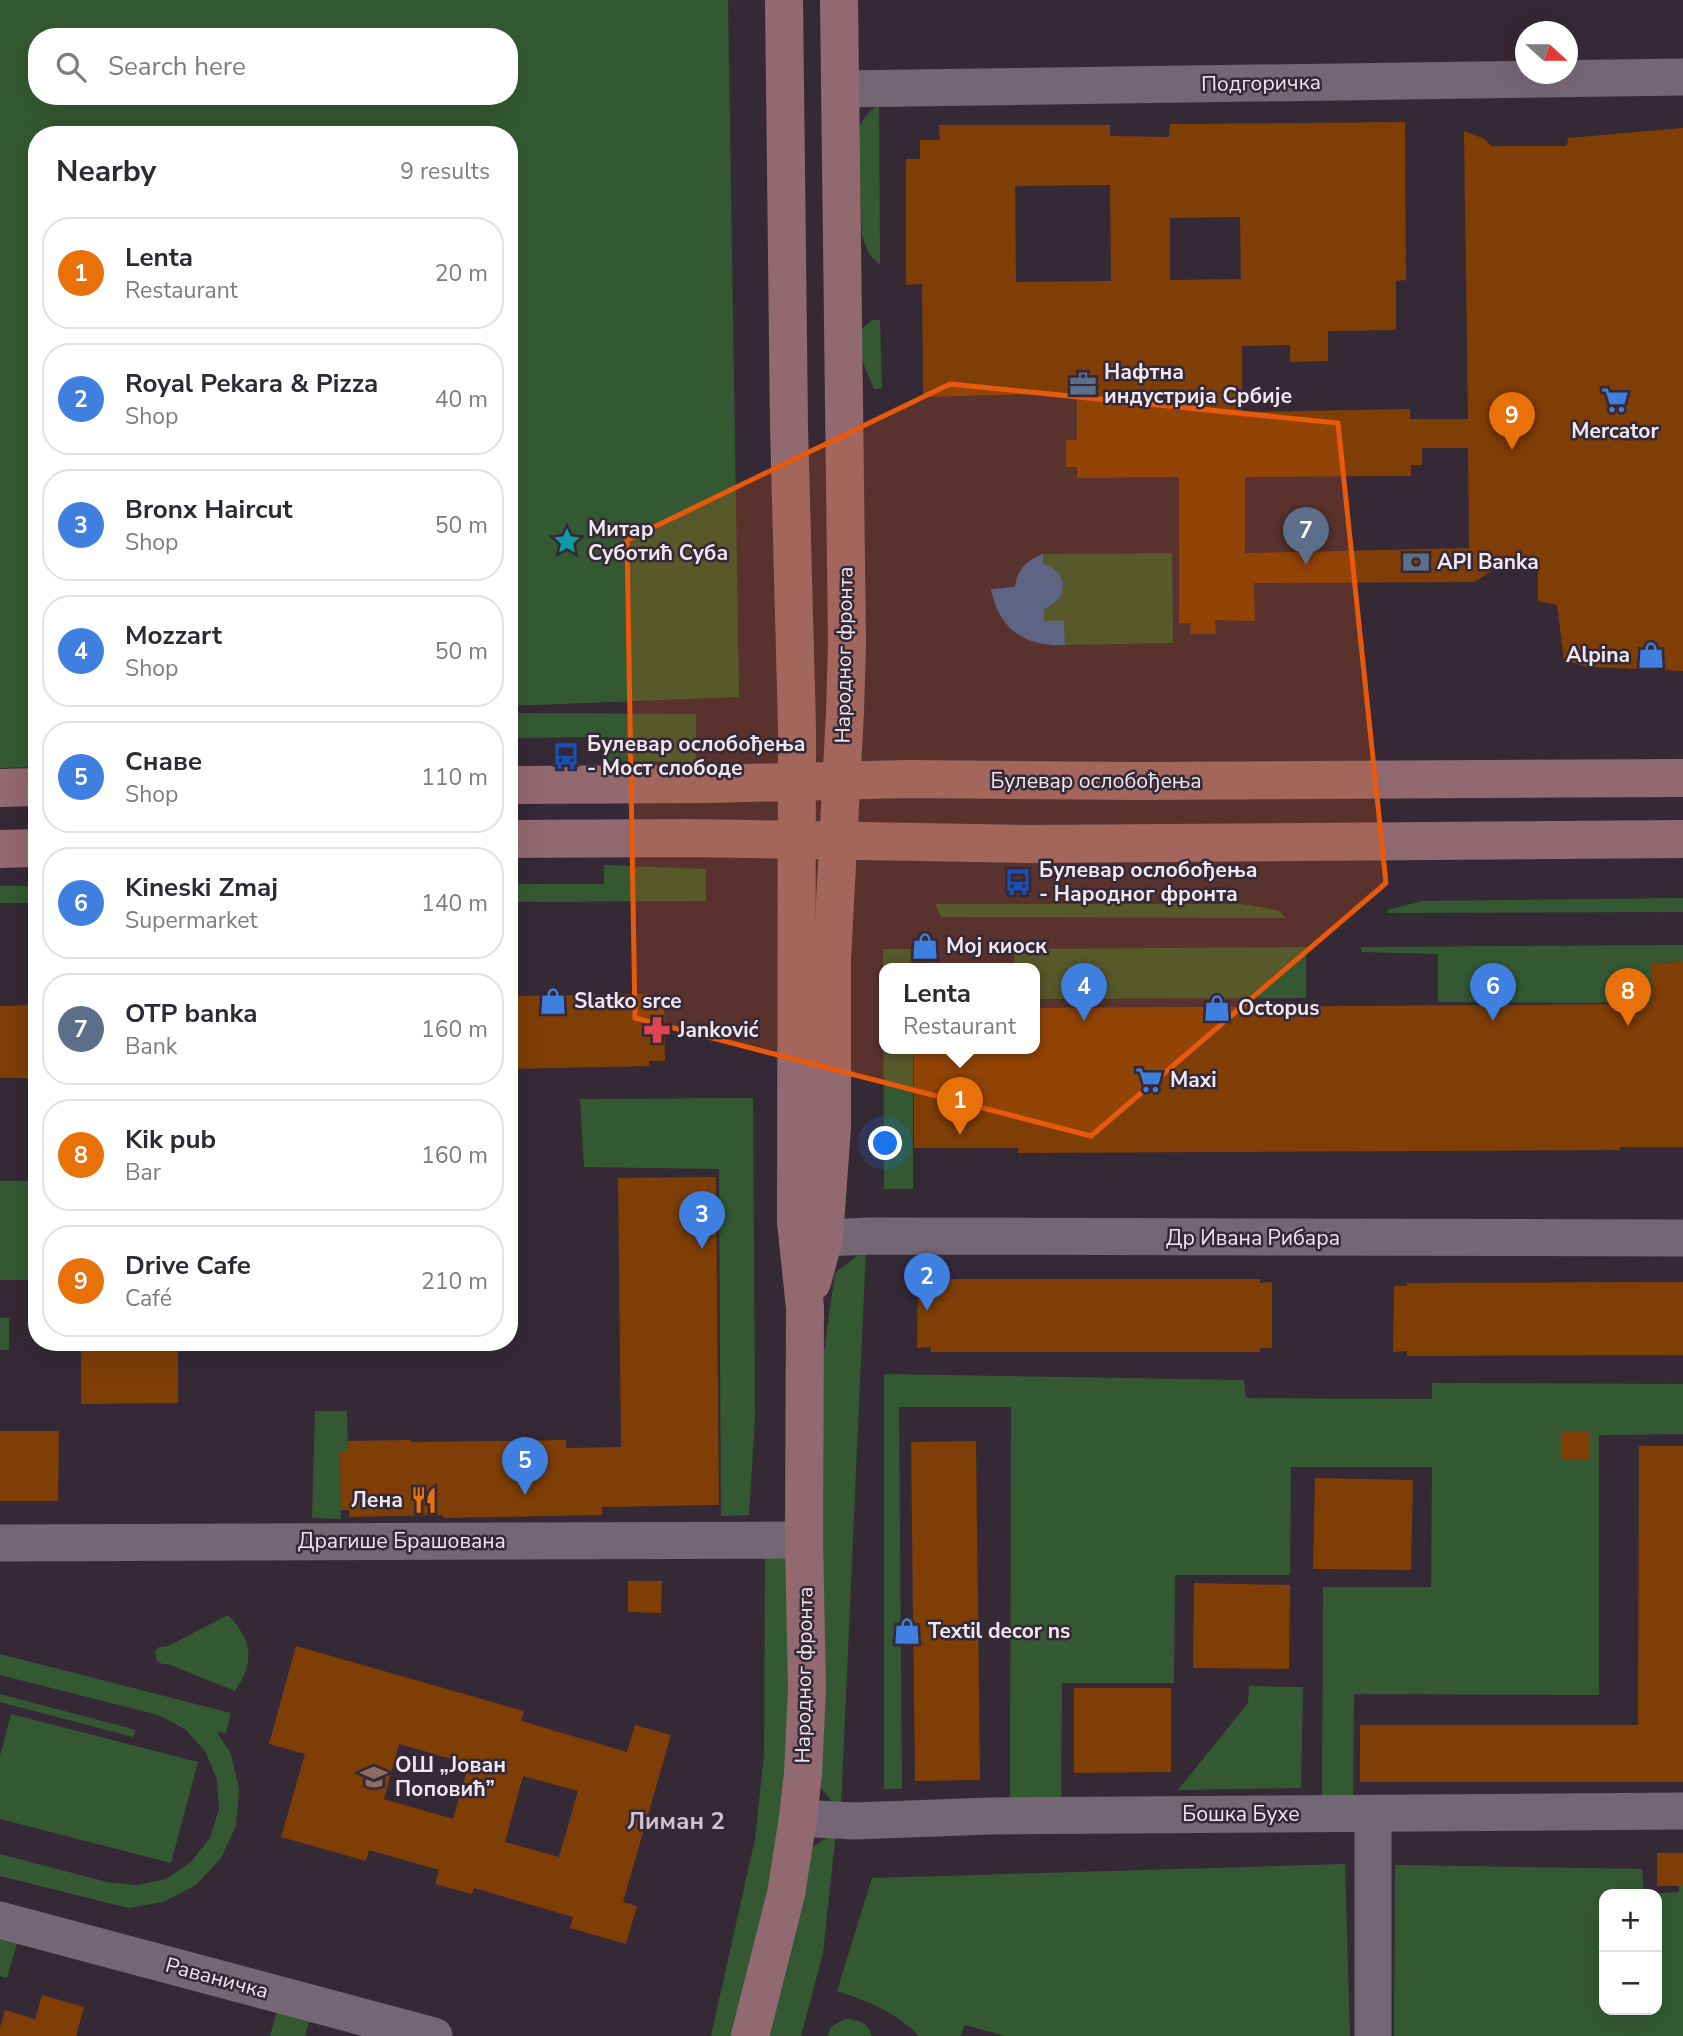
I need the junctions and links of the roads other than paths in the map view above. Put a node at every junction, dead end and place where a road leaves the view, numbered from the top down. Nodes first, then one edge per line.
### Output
1 (784, 0) edge
2 (839, 0) edge
3 (1683, 77) edge
4 (840, 89) junction
5 (1683, 778) edge
6 (841, 780) junction
7 (797, 781) junction
8 (518, 785) edge
9 (28, 787) edge
10 (0, 788) edge
11 (518, 839) edge
12 (1683, 839) edge
13 (797, 841) junction
14 (838, 842) junction
15 (28, 848) edge
16 (0, 849) edge
17 (824, 1238) junction
18 (1683, 1238) edge
19 (804, 1308) junction
20 (804, 1540) junction
21 (0, 1543) edge
22 (1683, 1811) edge
23 (1373, 1814) junction
24 (798, 1818) junction
25 (0, 1920) edge
26 (434, 2036) edge
27 (750, 2036) edge
28 (1373, 2036) edge

1 - 7 street, Народног фронта
2 - 4 street, Народног фронта
3 - 4 street, Подгоричка
4 - 6 street, Народног фронта
5 - 6 street, Булевар ослобођења
6 - 7 street, Булевар ослобођења
6 - 14 street, Народног фронта
7 - 8 street, Булевар ослобођења
7 - 13 street, Народног фронта
9 - 10 street
11 - 13 street
12 - 14 street
13 - 14 street
13 - 19 street, Народног фронта
14 - 17 street, Народног фронта
15 - 16 street
17 - 18 street, Др Ивана Рибара
17 - 19 street, Народног фронта
19 - 20 street, Народног фронта
20 - 21 street, Драгише Брашована
20 - 24 street, Народног фронта
22 - 23 street, Бошка Бухе
23 - 24 street, Бошка Бухе
23 - 28 street
24 - 27 street, Народног фронта
25 - 26 street, Раваничка

